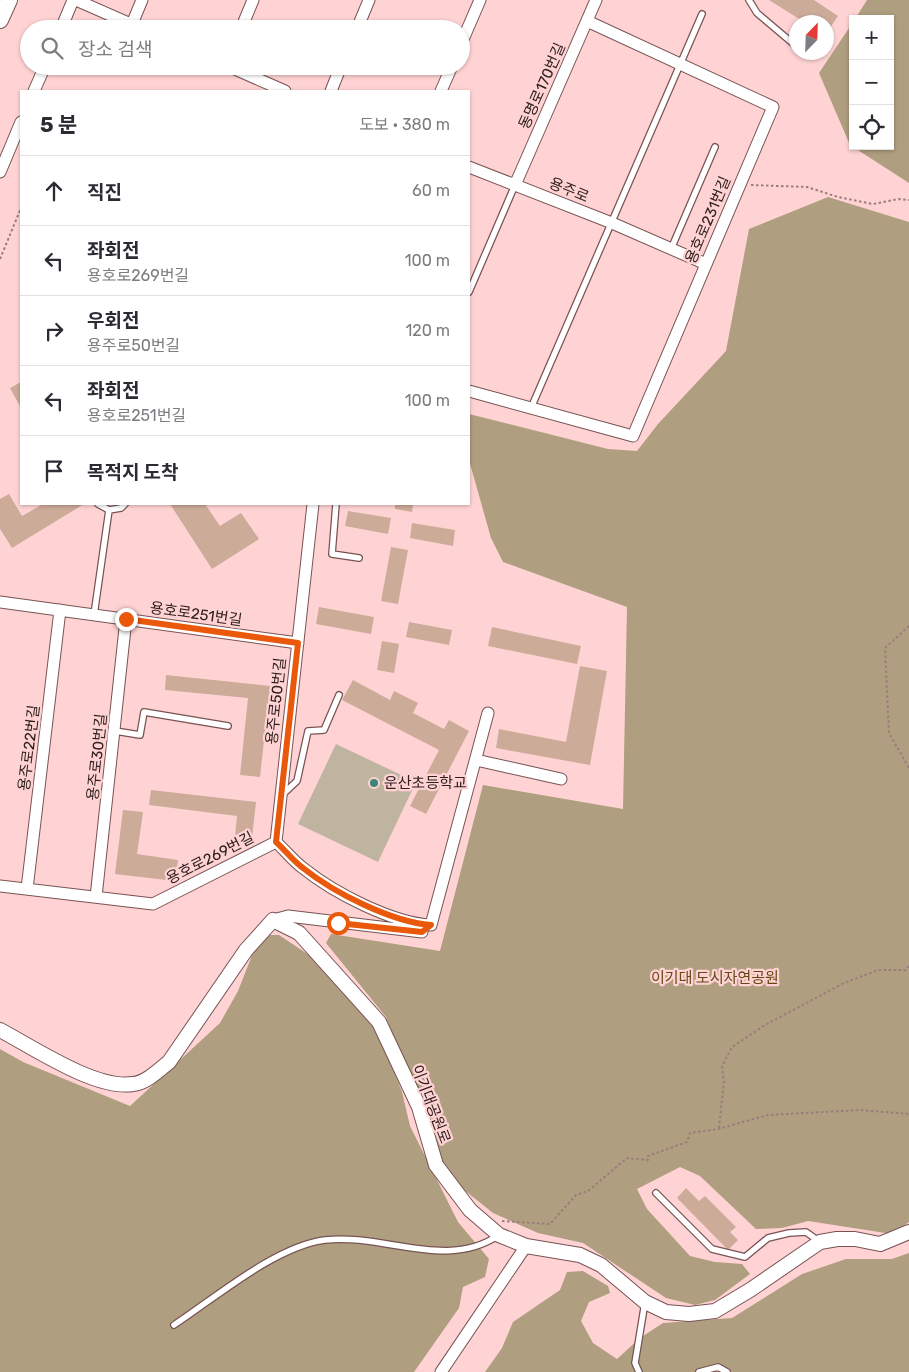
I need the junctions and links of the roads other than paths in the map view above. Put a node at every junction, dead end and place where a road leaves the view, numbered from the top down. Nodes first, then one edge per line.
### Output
1 (9, 0) edge
2 (75, 0) edge
3 (142, 0) edge
4 (253, 0) edge
5 (369, 0) edge
6 (480, 0) edge
7 (596, 0) edge
8 (749, 0) edge
9 (702, 14) dead end
10 (0, 20) edge
11 (65, 20) edge
12 (121, 20) edge
13 (138, 20) edge
14 (245, 20) edge
15 (361, 20) edge
16 (587, 21) junction
17 (470, 23) edge
18 (789, 40) edge
19 (681, 65) junction
20 (41, 75) edge
21 (249, 75) edge
22 (337, 75) edge
23 (448, 75) edge
24 (34, 90) edge
25 (283, 90) edge
26 (331, 90) edge
27 (441, 90) edge
28 (20, 124) edge
29 (715, 147) dead end
30 (470, 167) edge
31 (0, 172) edge
32 (515, 185) junction
33 (612, 223) junction
34 (671, 249) junction
35 (706, 264) junction
36 (470, 290) edge
37 (470, 391) edge
38 (530, 408) junction
39 (100, 505) edge
40 (124, 505) edge
41 (313, 505) edge
42 (336, 505) edge
43 (109, 510) junction
44 (359, 558) dead end
45 (0, 602) edge
46 (60, 610) junction
47 (94, 615) junction
48 (126, 619) junction
49 (298, 643) junction
50 (339, 696) dead end
51 (488, 713) dead end
52 (228, 726) dead end
53 (115, 731) junction
54 (476, 760) junction
55 (561, 779) dead end
56 (281, 796) junction
57 (276, 842) junction
58 (0, 886) edge
59 (28, 889) junction
60 (96, 898) junction
61 (273, 920) junction
62 (431, 925) junction
63 (0, 1030) edge
64 (656, 1193) dead end
65 (495, 1232) junction
66 (909, 1232) edge
67 (820, 1242) junction
68 (526, 1246) junction
69 (645, 1302) junction
70 (174, 1325) dead end
71 (441, 1372) edge
72 (639, 1372) edge
73 (699, 1372) edge
74 (727, 1372) edge

1 - 10 main road
2 - 11 street
2 - 12 street
3 - 13 street
4 - 14 street
5 - 15 street
6 - 17 street
7 - 16 street, 동명로170번길
8 - 18 lane
9 - 19 lane
16 - 19 street, 용호로231번길
16 - 32 street, 동명로170번길
19 - 33 lane
19 - 35 street, 용호로231번길
20 - 24 street
21 - 25 street
22 - 26 street
23 - 27 street
28 - 31 street
29 - 34 lane
30 - 32 street, 용주로
32 - 33 street, 용주로
32 - 36 lane
33 - 34 street, 용주로
33 - 38 lane
34 - 35 street, 용주로
35 - 38 street, 용호로231번길
37 - 38 street, 용호로231번길
39 - 43 lane
40 - 43 lane
41 - 49 street, 용주로50번길
42 - 44 lane
43 - 47 lane
45 - 46 street, 용호로251번길
46 - 47 street, 용호로251번길
46 - 59 street, 용주로22번길
47 - 48 street, 용호로251번길
48 - 49 street, 용호로251번길
48 - 53 street, 용주로30번길
49 - 56 street, 용주로50번길
50 - 56 lane
51 - 54 street
52 - 53 lane
53 - 60 street, 용주로30번길
54 - 55 street
54 - 62 street
56 - 57 street, 용주로50번길
57 - 60 street, 용호로269번길
57 - 62 street, 용호로269번길
58 - 59 street, 용호로269번길
59 - 60 street, 용호로269번길
61 - 62 street
61 - 63 street
61 - 65 street, 이기대공원로
64 - 67 lane
65 - 68 street, 이기대공원로
65 - 70 lane
66 - 67 street, 이기대공원로
67 - 69 street, 이기대공원로
68 - 69 street, 이기대공원로
68 - 71 street
69 - 72 lane
73 - 74 lane

